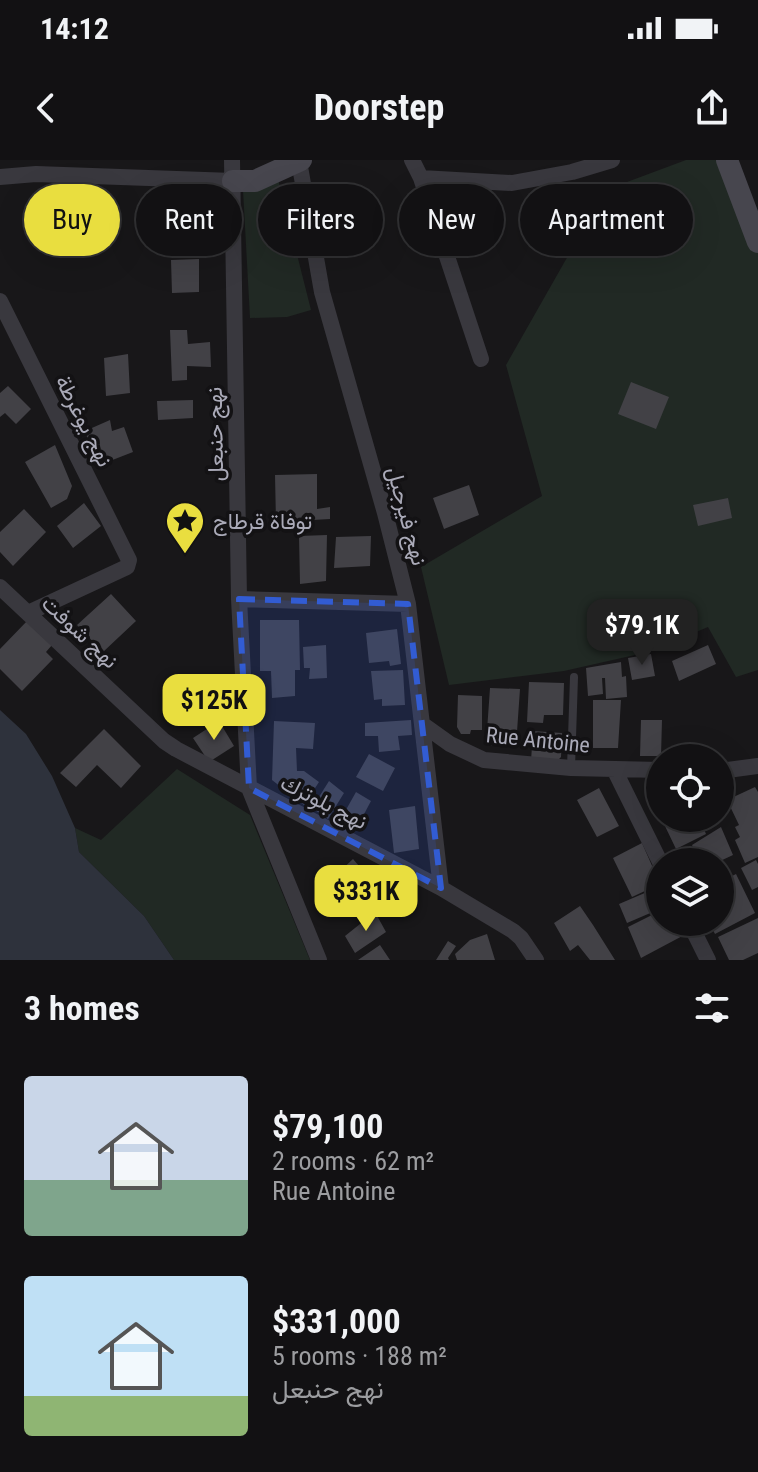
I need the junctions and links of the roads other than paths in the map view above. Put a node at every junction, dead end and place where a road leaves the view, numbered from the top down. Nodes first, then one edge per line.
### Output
1 (300, 160) edge
2 (412, 160) edge
3 (612, 160) edge
4 (728, 160) edge
5 (232, 170) edge
6 (0, 177) edge
7 (421, 178) junction
8 (758, 242) edge
9 (0, 301) edge
10 (481, 359) dead end
11 (0, 587) edge
12 (239, 599) junction
13 (408, 604) junction
14 (28, 613) junction
15 (574, 677) dead end
16 (422, 724) junction
17 (758, 766) edge
18 (571, 768) junction
19 (614, 769) junction
20 (734, 769) edge
21 (646, 770) edge
22 (249, 788) junction
23 (653, 848) edge
24 (441, 888) junction
25 (696, 936) edge
26 (319, 960) edge
27 (536, 960) edge
28 (708, 960) edge

1 - 5 main road
1 - 13 street, نهج فيرجيل
2 - 7 street
3 - 7 street
4 - 8 main road
5 - 6 street
5 - 12 street, نهج حنبعل
7 - 10 street
9 - 14 street, نهج يوغرطة
11 - 14 street, نهج شوفت
12 - 13 street
12 - 22 street, نهج حنبعل
13 - 16 street, نهج فيرجيل
14 - 22 street, نهج شوفت
15 - 18 lane
16 - 18 street, Rue Antoine
16 - 24 street, نهج فيرجيل
17 - 20 street
18 - 19 street, Rue Antoine
19 - 21 street, Rue Antoine
19 - 23 street
22 - 24 street, نهج بلوترك
22 - 26 street, نهج حنبعل
24 - 27 street, نهج بلوترك
25 - 28 street

